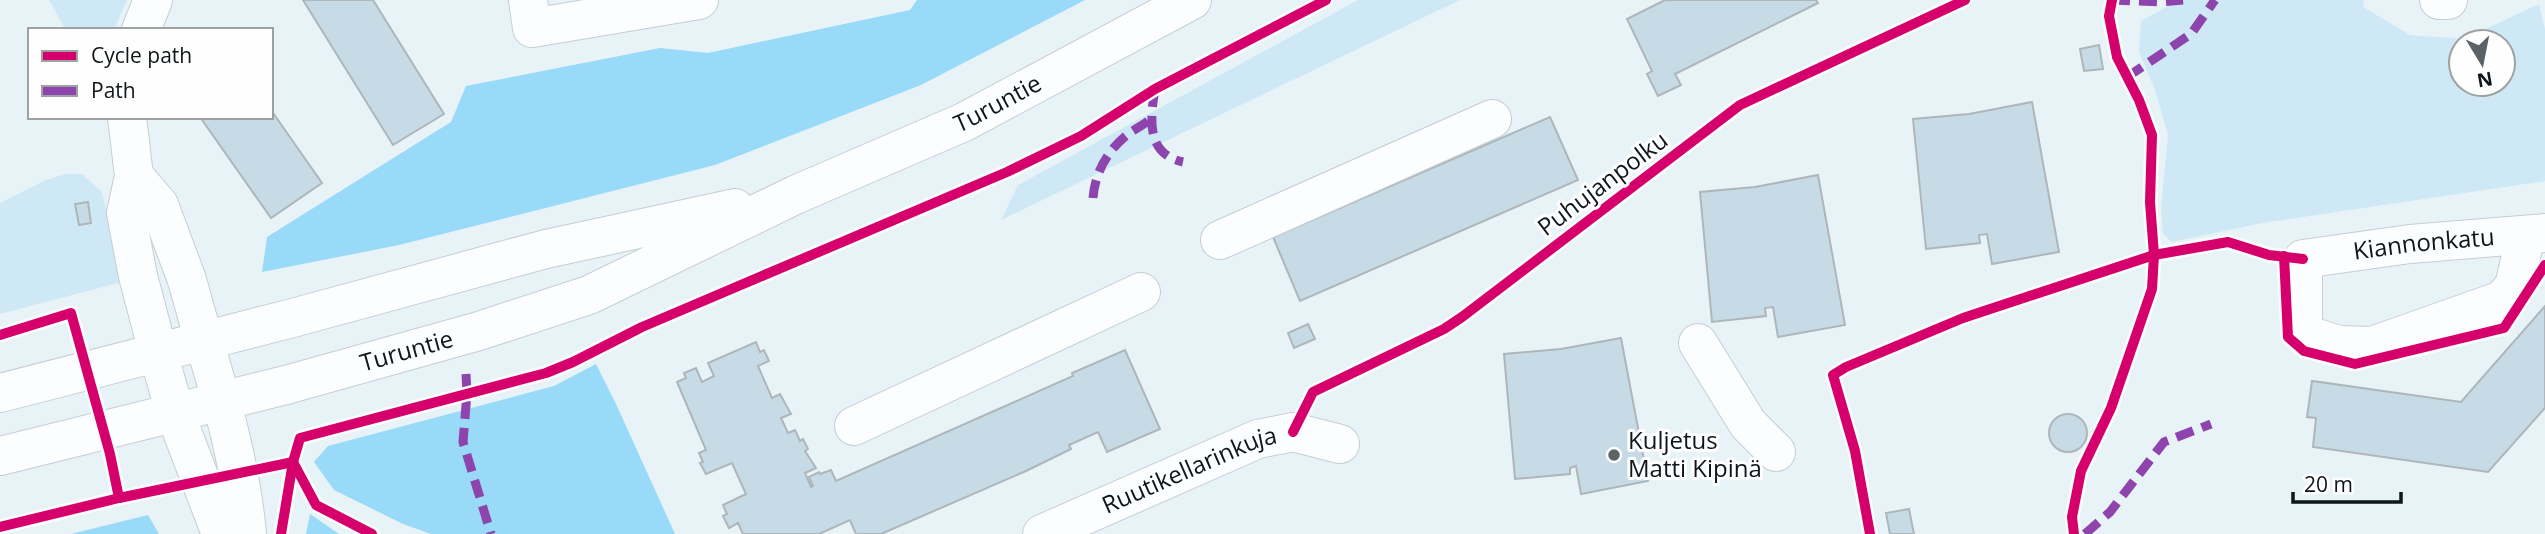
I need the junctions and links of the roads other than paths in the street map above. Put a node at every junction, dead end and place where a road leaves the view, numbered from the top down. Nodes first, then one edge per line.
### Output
1 (153, 0) edge
2 (528, 0) edge
3 (699, 0) edge
4 (1192, 0) edge
5 (2439, 0) edge
6 (2448, 0) edge
7 (633, 6) edge
8 (142, 28) edge
9 (127, 119) edge
10 (1492, 119) dead end
11 (134, 176) junction
12 (796, 195) junction
13 (2535, 234) edge
14 (1220, 240) dead end
15 (1141, 292) dead end
16 (204, 341) junction
17 (1698, 342) dead end
18 (158, 352) junction
19 (0, 393) edge
20 (222, 401) junction
21 (175, 413) junction
22 (854, 426) dead end
23 (1340, 444) dead end
24 (1776, 452) dead end
25 (0, 456) edge
26 (221, 534) edge
27 (247, 534) edge
28 (1042, 534) edge

1 - 8 main road
2 - 7 main road
3 - 7 main road
4 - 12 main road, Turuntie
5 - 6 main road
9 - 11 main road
10 - 14 main road
11 - 16 main road
11 - 18 main road
12 - 16 main road, Turuntie
12 - 20 main road, Turuntie
13 - 13 main road, Kiannonkatu
15 - 22 main road
16 - 18 main road, Turuntie
16 - 20 main road
17 - 24 main road
18 - 19 main road, Turuntie
18 - 21 main road
20 - 21 main road, Turuntie
20 - 27 main road
21 - 25 main road, Turuntie
21 - 26 main road
23 - 28 main road, Ruutikellarinkuja

